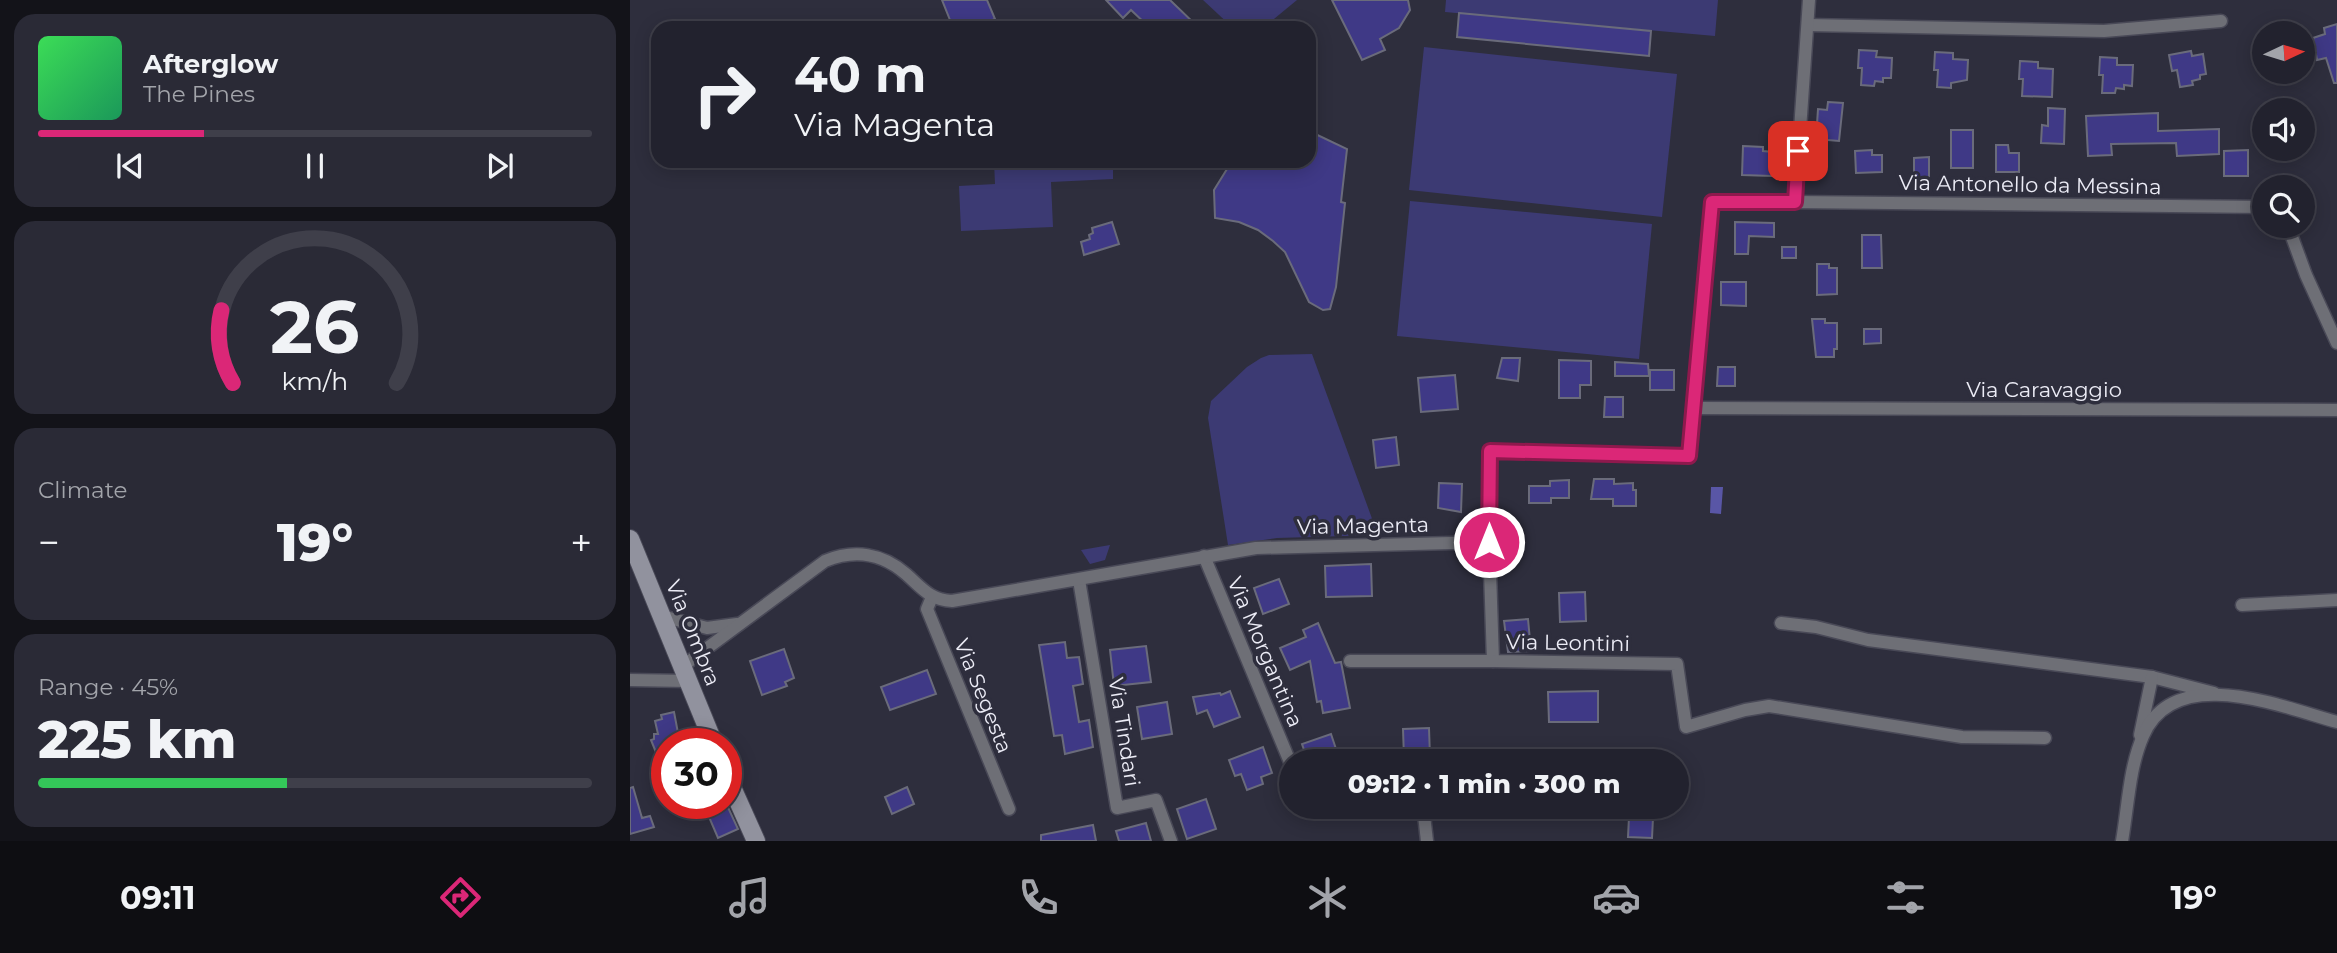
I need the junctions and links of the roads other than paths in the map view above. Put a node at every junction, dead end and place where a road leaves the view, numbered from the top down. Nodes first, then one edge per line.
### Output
1 (1810, 0) edge
2 (2221, 21) dead end
3 (1808, 24) junction
4 (1795, 202) junction
5 (2252, 207) edge
6 (2292, 238) edge
7 (2337, 343) edge
8 (1693, 408) junction
9 (2337, 410) edge
10 (630, 539) edge
11 (1489, 542) junction
12 (1204, 556) junction
13 (1079, 580) junction
14 (932, 597) junction
15 (2337, 600) edge
16 (2242, 605) dead end
17 (662, 616) junction
18 (741, 623) junction
19 (1781, 623) dead end
20 (1350, 661) dead end
21 (1493, 661) junction
22 (685, 673) junction
23 (2152, 677) junction
24 (630, 680) edge
25 (2214, 693) junction
26 (2337, 722) edge
27 (707, 728) edge
28 (2045, 737) dead end
29 (1285, 749) edge
30 (2137, 751) junction
31 (1009, 809) dead end
32 (742, 810) edge
33 (1424, 819) edge
34 (756, 841) edge
35 (1171, 841) edge
36 (1427, 841) edge
37 (2122, 841) edge

1 - 3 street
2 - 3 street
3 - 4 street
4 - 5 street, Via Antonello da Messina
4 - 8 street
6 - 7 street
8 - 9 street, Via Caravaggio
8 - 11 street
10 - 17 main road, Via Ombra
11 - 12 street, Via Magenta
11 - 21 street, Via Leontini
12 - 13 street, Via Magenta
12 - 29 street, Via Morgantina
13 - 14 street, Via Magenta
13 - 35 street, Via Tindari
14 - 18 street
14 - 31 street, Via Segesta
15 - 16 street
17 - 18 street
17 - 22 main road, Via Ombra
18 - 22 street
19 - 23 street
20 - 21 street
21 - 28 street, Via Leontini
22 - 24 street
22 - 27 main road, Via Ombra
23 - 25 street
23 - 30 street
25 - 26 street
25 - 30 street
30 - 37 street
32 - 34 main road
33 - 36 street

